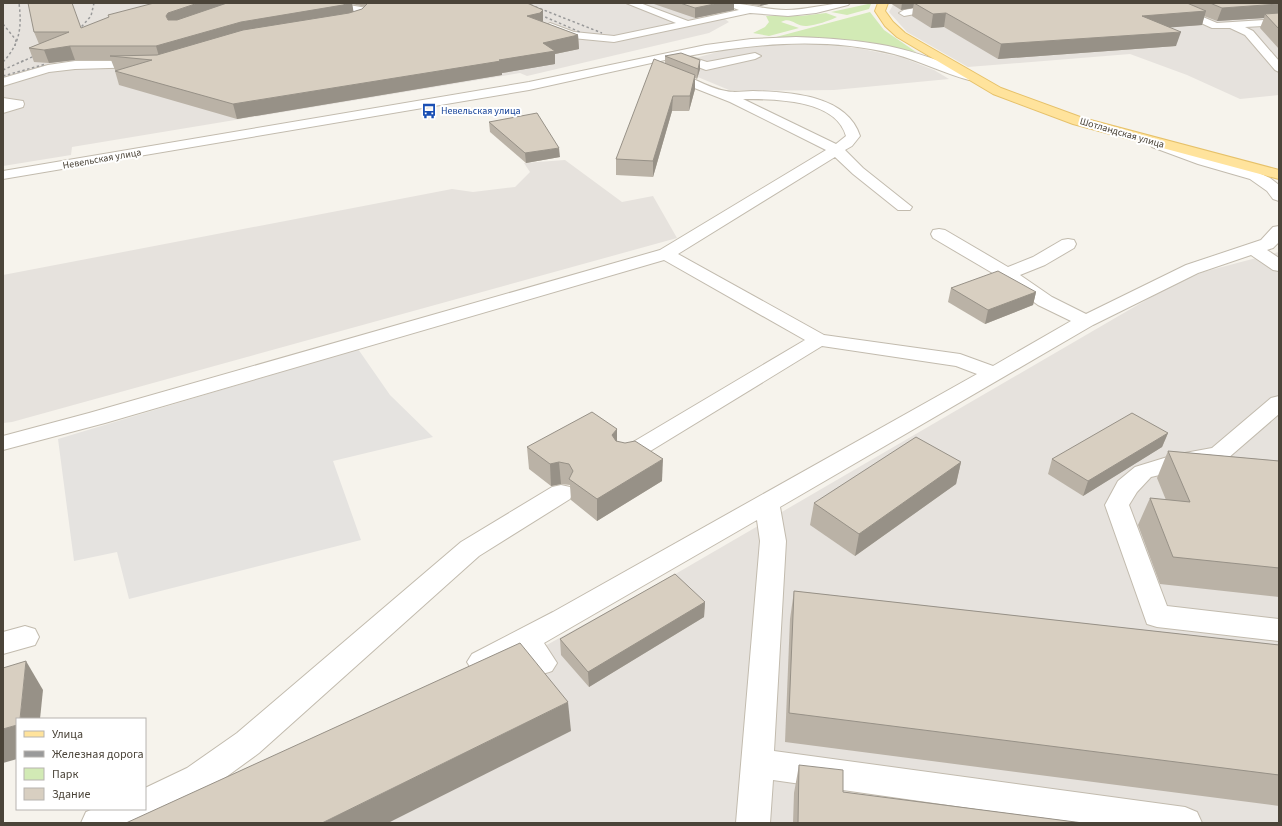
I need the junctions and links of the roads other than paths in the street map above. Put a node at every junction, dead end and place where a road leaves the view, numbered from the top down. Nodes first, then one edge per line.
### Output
1 (317, 3) edge
2 (631, 3) edge
3 (725, 3) edge
4 (845, 3) edge
5 (883, 3) edge
6 (959, 3) edge
7 (1162, 3) edge
8 (740, 9) junction
9 (904, 13) dead end
10 (759, 22) dead end
11 (1279, 22) edge
12 (333, 24) edge
13 (688, 24) junction
14 (547, 25) edge
15 (1231, 25) junction
16 (736, 33) dead end
17 (673, 54) junction
18 (766, 54) dead end
19 (641, 62) junction
20 (156, 64) edge
21 (1279, 68) edge
22 (969, 76) junction
23 (3, 82) edge
24 (723, 95) junction
25 (3, 102) edge
26 (3, 110) edge
27 (1154, 142) junction
28 (835, 149) junction
29 (3, 175) edge
30 (1279, 175) edge
31 (1279, 196) edge
32 (904, 207) dead end
33 (1279, 231) edge
34 (939, 234) dead end
35 (1068, 244) dead end
36 (1254, 249) junction
37 (666, 254) junction
38 (1279, 266) edge
39 (1007, 274) junction
40 (1086, 321) junction
41 (819, 340) junction
42 (993, 373) junction
43 (1279, 403) edge
44 (3, 443) edge
45 (626, 456) edge
46 (561, 493) dead end
47 (767, 503) junction
48 (1279, 630) edge
49 (526, 639) junction
50 (542, 663) dead end
51 (468, 669) edge
52 (757, 763) junction
53 (146, 804) edge
54 (134, 810) edge
55 (98, 823) edge
56 (753, 823) edge
57 (1185, 823) edge

1 - 12 street
2 - 13 street
3 - 8 street
4 - 8 street
5 - 22 main road, Шотландская улица
6 - 9 street
7 - 15 street
8 - 10 street
8 - 13 street
11 - 15 street
13 - 14 street
15 - 21 street
16 - 17 street
17 - 18 street
17 - 19 street, Невельская улица
17 - 22 street
19 - 24 street
19 - 29 street, Невельская улица
20 - 23 street
22 - 27 main road, Шотландская улица
24 - 28 street
24 - 28 street
25 - 26 street
27 - 30 main road, Шотландская улица
27 - 31 street
28 - 32 street
28 - 37 street
33 - 36 street
34 - 39 street
35 - 39 street
36 - 38 street
36 - 40 street
37 - 41 street
37 - 44 street
39 - 40 street
40 - 42 street
41 - 42 street
41 - 45 street
42 - 47 street
43 - 48 street
46 - 53 street
47 - 49 street
47 - 52 street
49 - 50 street
49 - 51 street
52 - 56 street
52 - 57 street
54 - 55 street

